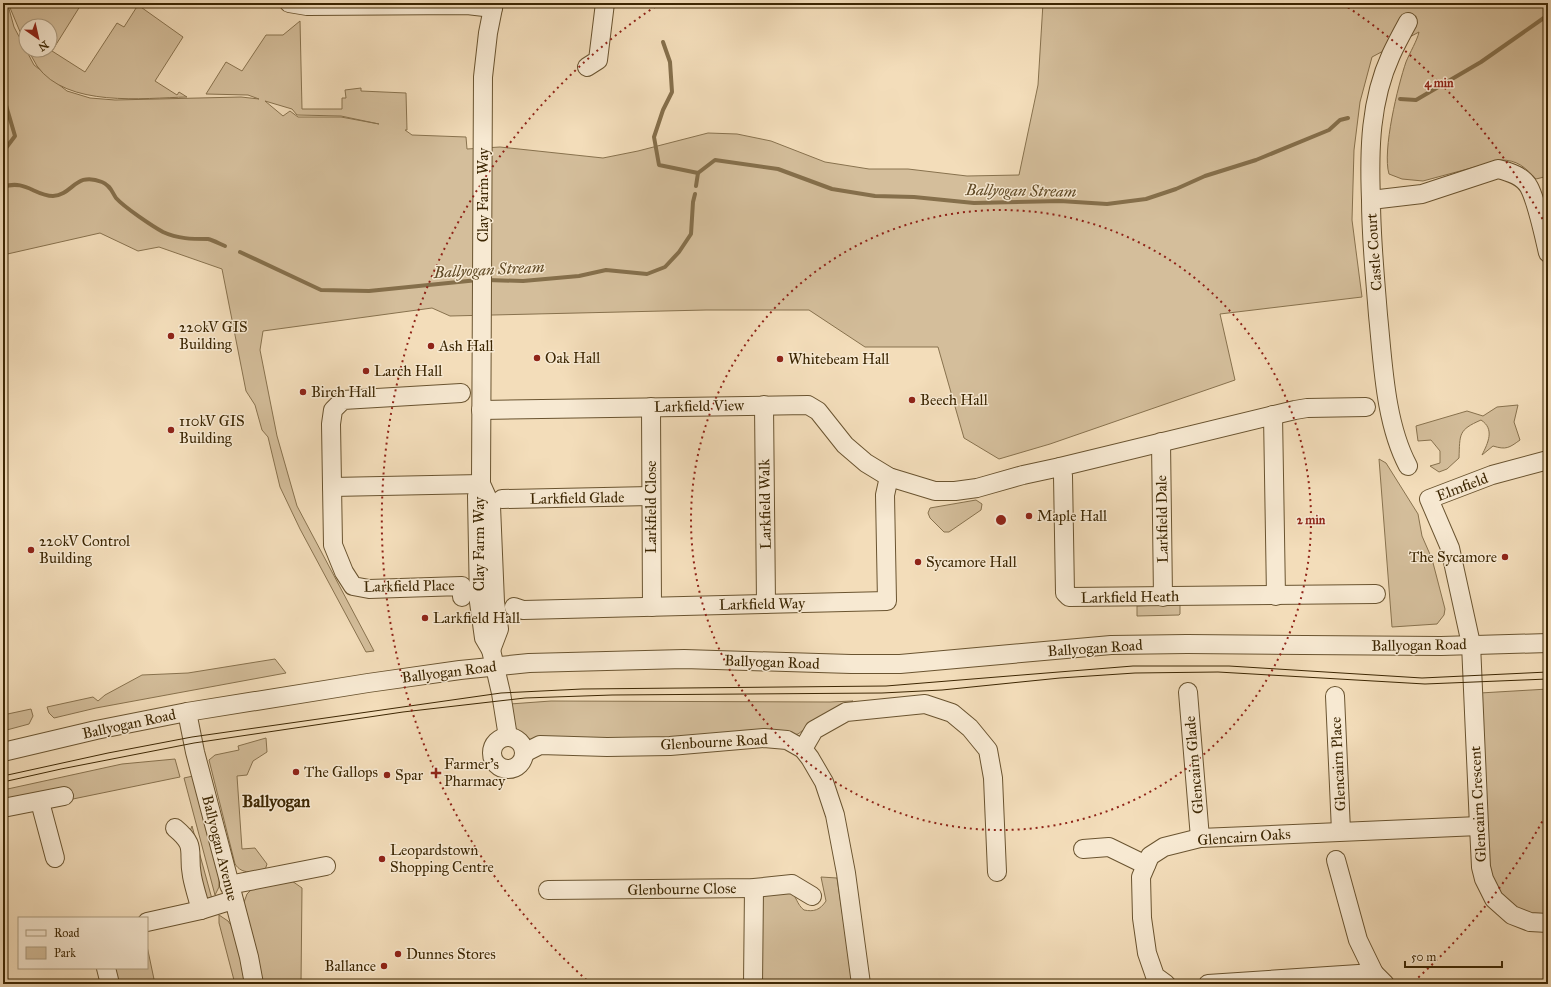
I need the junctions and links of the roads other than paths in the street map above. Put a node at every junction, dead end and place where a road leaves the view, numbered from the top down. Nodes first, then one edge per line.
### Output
1 (289, 3) edge
2 (605, 3) edge
3 (316, 5) edge
4 (494, 6) edge
5 (1408, 22) dead end
6 (587, 67) dead end
7 (1371, 200) junction
8 (1548, 253) edge
9 (461, 393) dead end
10 (764, 405) junction
11 (1366, 406) dead end
12 (651, 407) junction
13 (481, 410) junction
14 (1273, 415) junction
15 (1161, 442) junction
16 (1548, 460) edge
17 (1408, 466) dead end
18 (1060, 467) junction
19 (889, 477) junction
20 (481, 484) junction
21 (332, 487) junction
22 (651, 496) junction
23 (502, 499) dead end
24 (1376, 594) dead end
25 (1276, 596) junction
26 (462, 597) dead end
27 (1163, 597) junction
28 (766, 604) junction
29 (514, 607) dead end
30 (652, 607) junction
31 (1548, 643) edge
32 (1471, 644) junction
33 (493, 658) junction
34 (1188, 692) dead end
35 (1335, 696) dead end
36 (187, 712) junction
37 (508, 737) junction
38 (803, 748) junction
39 (3, 752) edge
40 (524, 753) junction
41 (64, 796) dead end
42 (40, 802) junction
43 (3, 808) edge
44 (1479, 826) junction
45 (175, 828) dead end
46 (1341, 831) junction
47 (1200, 838) junction
48 (1083, 849) dead end
49 (55, 858) dead end
50 (1336, 860) dead end
51 (1146, 865) junction
52 (326, 866) dead end
53 (997, 872) dead end
54 (754, 888) junction
55 (548, 890) dead end
56 (231, 892) junction
57 (812, 896) dead end
58 (201, 910) junction
59 (148, 922) edge
60 (1548, 923) edge
61 (106, 969) edge
62 (1380, 979) edge
63 (110, 984) edge
64 (254, 984) edge
65 (753, 984) edge
66 (861, 984) edge
67 (1166, 984) edge
68 (1208, 984) edge

1 - 3 street
2 - 6 street
3 - 4 street
4 - 13 street, Clay Farm Way
5 - 7 street
7 - 8 street, Castle Court
7 - 17 street, Castle Court
9 - 21 street, Larkfield Place
10 - 12 street, Larkfield View
10 - 19 street, Larkfield View
10 - 28 street, Larkfield Walk
11 - 14 street
12 - 13 street, Larkfield View
12 - 22 street, Larkfield Close
13 - 20 street, Clay Farm Way
14 - 15 street
14 - 25 street
15 - 18 street
15 - 27 street, Larkfield Dale
16 - 32 street, Elmfield
18 - 19 street
18 - 27 street, Larkfield Heath
19 - 28 street, Larkfield Way
20 - 21 street
20 - 33 street, Clay Farm Way
21 - 26 street, Larkfield Place
22 - 23 street, Larkfield Glade
22 - 30 street, Larkfield Close
24 - 25 street, Larkfield Heath
25 - 27 street, Larkfield Heath
28 - 30 street, Larkfield Way
29 - 30 street, Larkfield Way
31 - 32 street, Ballyogan Road
32 - 33 street, Ballyogan Road
32 - 44 street, Glencairn Crescent
33 - 36 street, Ballyogan Road
33 - 37 street
34 - 47 street, Glencairn Glade
35 - 46 street, Glencairn Place
36 - 39 street, Ballyogan Road
36 - 56 street, Ballyogan Avenue
37 - 40 street
37 - 40 street, Glenbourne Road
38 - 40 street, Glenbourne Road
38 - 53 street
38 - 66 street
41 - 42 street
42 - 43 street
42 - 49 street
44 - 46 street, Glencairn Oaks
44 - 60 street, Glencairn Crescent
45 - 58 street
46 - 47 street, Glencairn Oaks
47 - 51 street, Glencairn Oaks
48 - 51 street
50 - 62 street
51 - 67 street, Glencairn Oaks
52 - 56 street
54 - 55 street, Glenbourne Close
54 - 57 street, Glenbourne Close
54 - 65 street
56 - 58 street
56 - 64 street, Ballyogan Avenue
58 - 59 street
61 - 63 street
62 - 68 street

